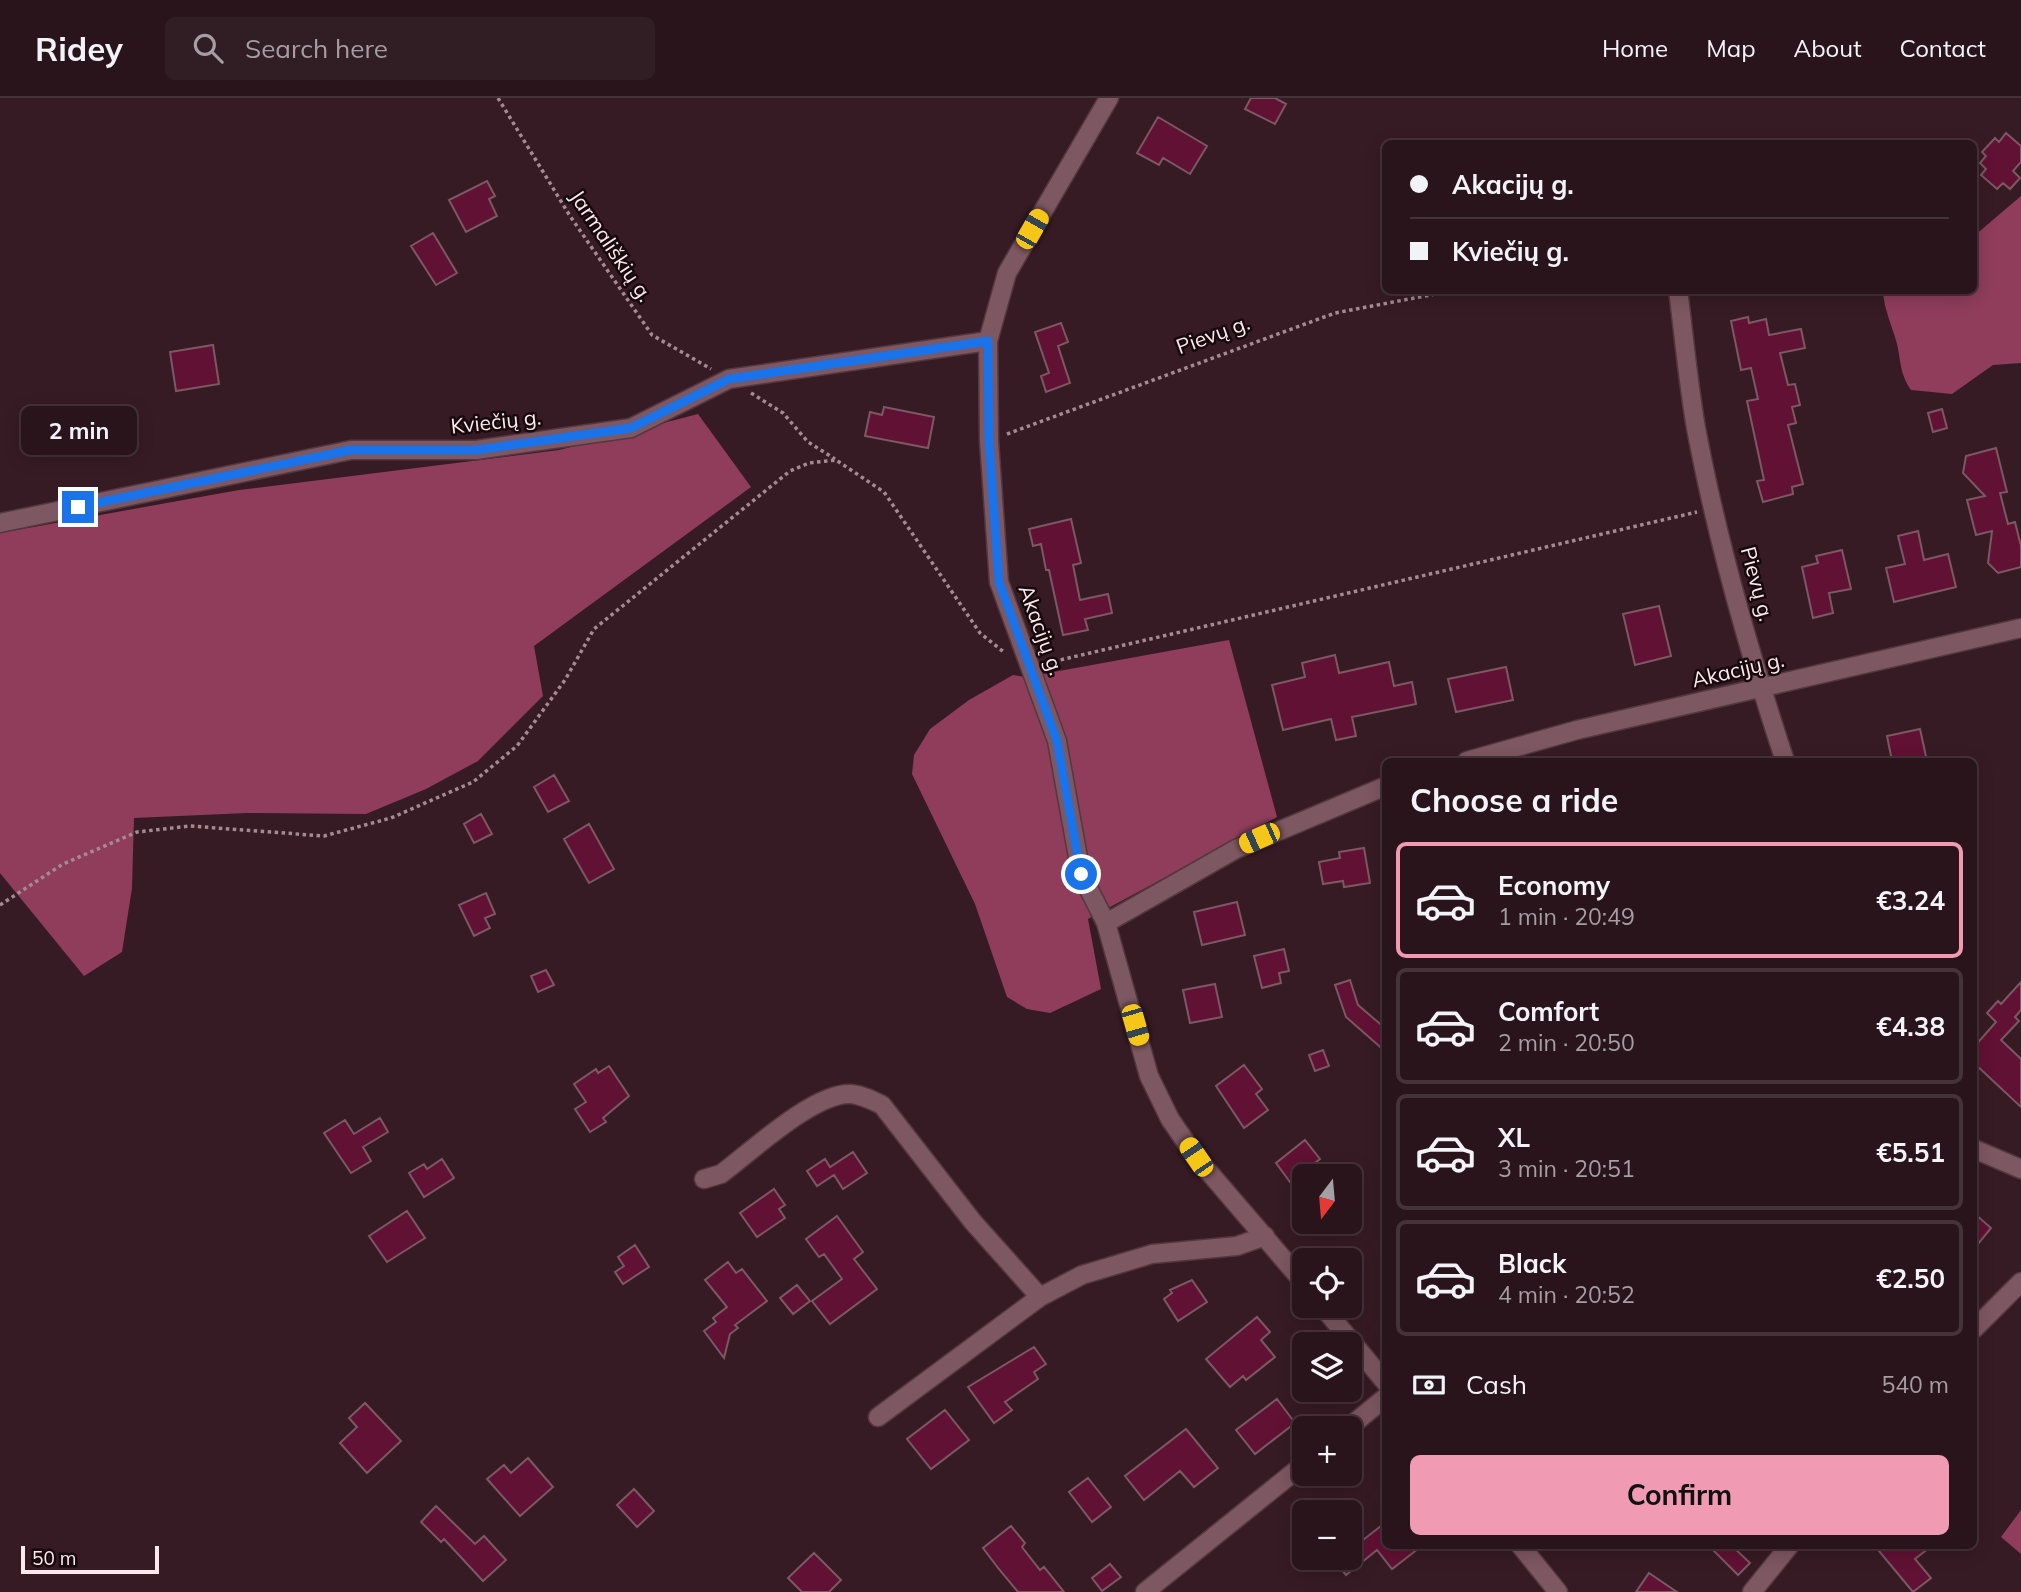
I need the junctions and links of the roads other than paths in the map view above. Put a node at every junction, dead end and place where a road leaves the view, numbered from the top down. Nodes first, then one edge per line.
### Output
1 (1109, 98) edge
2 (1679, 294) edge
3 (988, 341) junction
4 (0, 523) edge
5 (2021, 628) edge
6 (1761, 688) junction
7 (1478, 758) edge
8 (1784, 758) edge
9 (1382, 788) edge
10 (1106, 923) junction
11 (1977, 1150) edge
12 (2021, 1169) edge
13 (704, 1179) dead end
14 (1265, 1236) junction
15 (1292, 1269) edge
16 (2021, 1282) edge
17 (1040, 1297) junction
18 (1332, 1318) edge
19 (1977, 1326) edge
20 (1382, 1378) edge
21 (1382, 1400) edge
22 (1362, 1417) edge
23 (878, 1418) dead end
24 (1292, 1474) edge
25 (1523, 1549) edge
26 (1787, 1549) edge
27 (1145, 1592) edge
28 (1558, 1592) edge
29 (1752, 1592) edge

1 - 3 street, Akacijų g.
2 - 6 street, Pievų g.
3 - 4 street, Kviečių g.
3 - 10 street, Akacijų g.
5 - 6 street, Akacijų g.
6 - 7 street, Akacijų g.
6 - 8 street, Pievų g.
9 - 10 street
10 - 14 street, Akacijų g.
11 - 12 street
13 - 17 street
14 - 15 street, Akacijų g.
14 - 17 street
16 - 19 street
17 - 23 street
18 - 20 street
21 - 22 street
24 - 27 street
25 - 28 street
26 - 29 street

